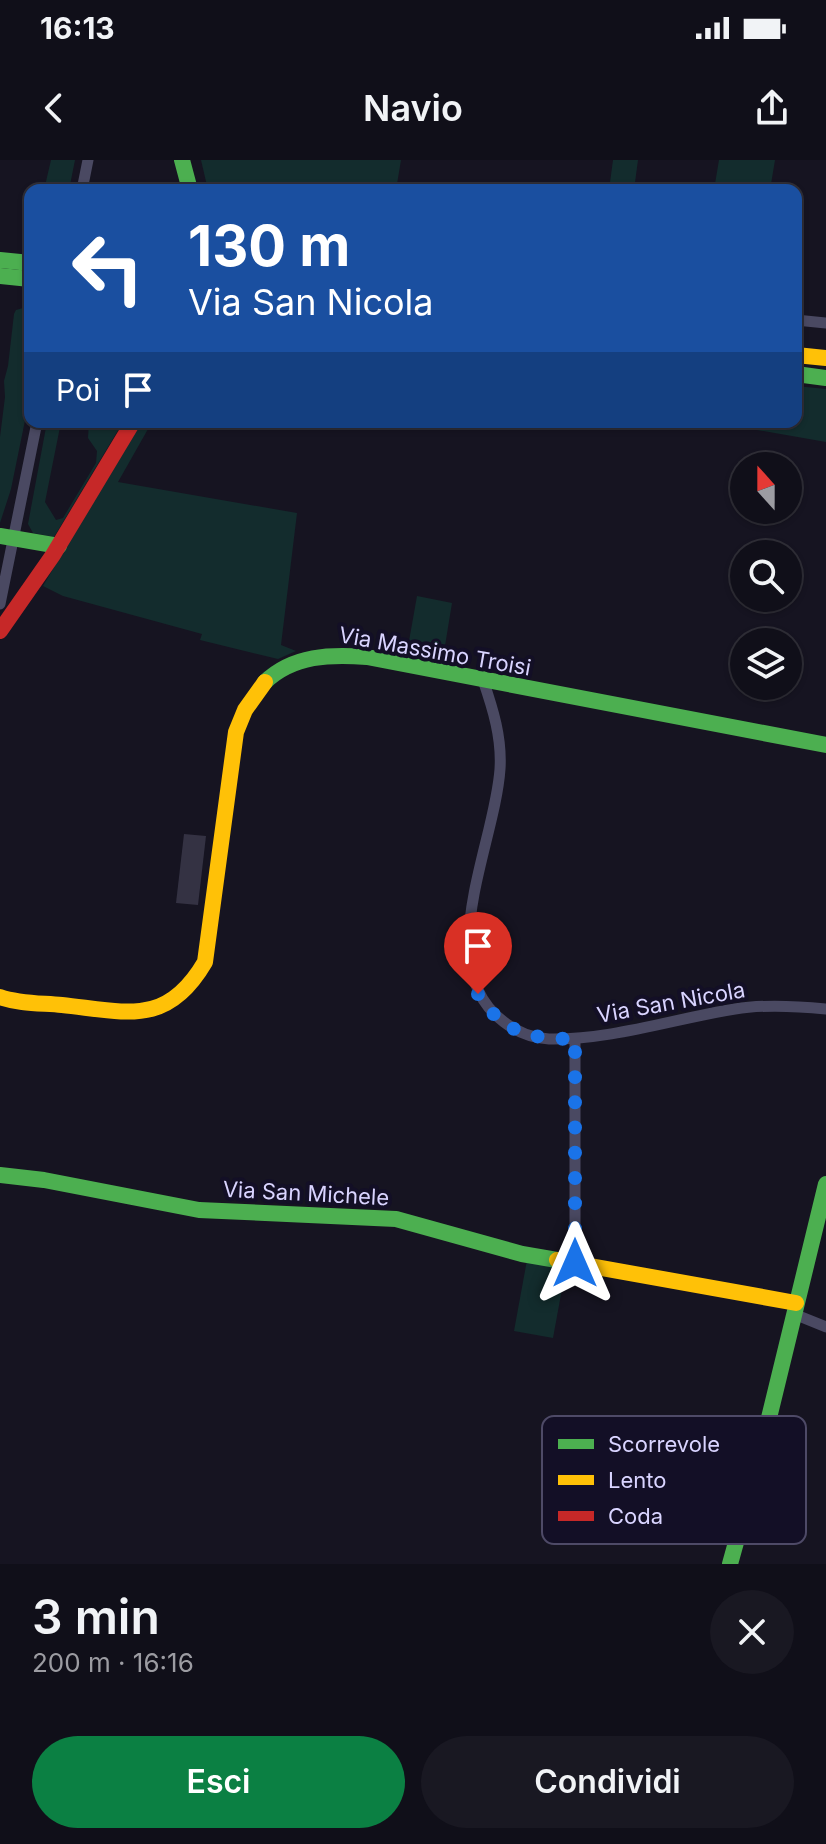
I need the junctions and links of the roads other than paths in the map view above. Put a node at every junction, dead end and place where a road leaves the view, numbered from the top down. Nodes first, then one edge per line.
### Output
1 (88, 160) edge
2 (182, 160) edge
3 (83, 184) edge
4 (188, 184) edge
5 (0, 260) edge
6 (24, 262) edge
7 (0, 276) edge
8 (24, 278) edge
9 (802, 321) edge
10 (826, 323) edge
11 (802, 356) edge
12 (826, 358) edge
13 (802, 375) edge
14 (826, 378) edge
15 (35, 428) edge
16 (129, 428) edge
17 (7, 537) edge
18 (59, 546) junction
19 (0, 604) edge
20 (0, 631) edge
21 (483, 680) junction
22 (826, 745) edge
23 (1, 999) edge
24 (826, 1009) edge
25 (575, 1039) junction
26 (0, 1175) edge
27 (826, 1184) edge
28 (575, 1263) junction
29 (795, 1309) junction
30 (826, 1327) edge
31 (768, 1416) edge
32 (736, 1544) edge
33 (730, 1564) edge

1 - 3 street
2 - 4 main road
5 - 6 main road
7 - 8 main road
9 - 10 street
11 - 12 main road
13 - 14 main road
15 - 17 street
16 - 18 main road
17 - 18 main road
17 - 19 street
18 - 20 main road
21 - 22 main road, Via Massimo Troisi
21 - 23 main road, Via Massimo Troisi
21 - 25 street, Via San Nicola
24 - 25 street, Via San Nicola
25 - 28 street
26 - 28 main road, Via San Michele
27 - 29 main road
28 - 29 main road, Via San Michele
29 - 30 street
29 - 31 main road
32 - 33 main road

